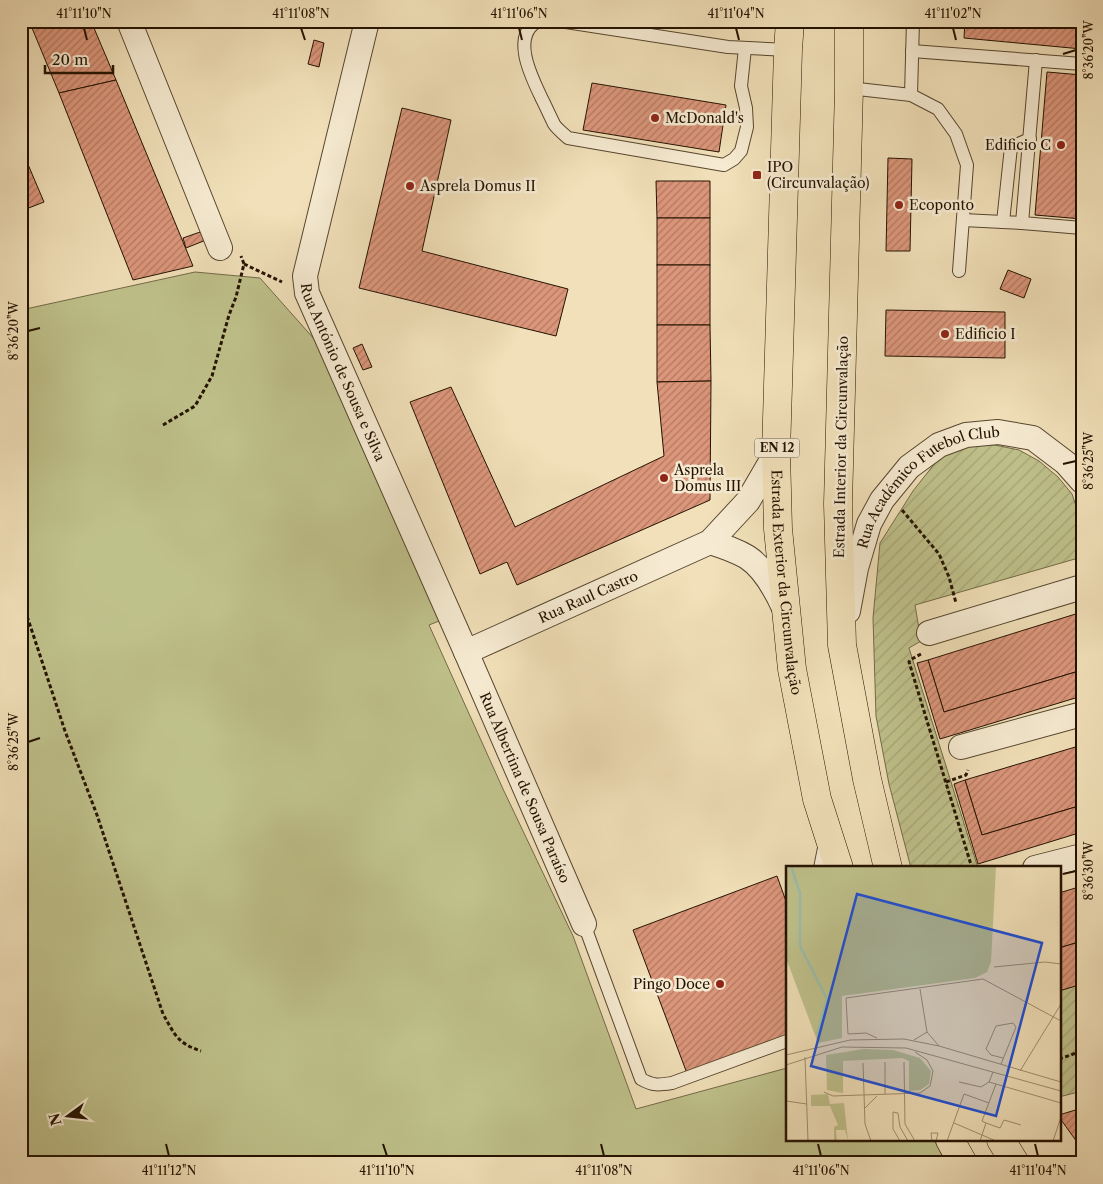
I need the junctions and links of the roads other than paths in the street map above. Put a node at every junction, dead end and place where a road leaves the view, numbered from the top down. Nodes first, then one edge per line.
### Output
1 (129, 21) edge
2 (367, 21) edge
3 (538, 21) edge
4 (553, 21) edge
5 (790, 21) edge
6 (849, 21) edge
7 (913, 21) edge
8 (745, 48) junction
9 (788, 50) junction
10 (912, 51) junction
11 (1036, 60) junction
12 (1082, 64) edge
13 (849, 88) junction
14 (911, 95) junction
15 (1030, 139) junction
16 (963, 220) junction
17 (1003, 222) junction
18 (1022, 224) junction
19 (1082, 228) edge
20 (220, 248) road end
21 (959, 271) dead end
22 (776, 453) junction
23 (1082, 481) edge
24 (710, 542) junction
25 (1082, 587) edge
26 (786, 611) junction
27 (929, 633) dead end
28 (842, 645) junction
29 (466, 652) junction
30 (1082, 714) edge
31 (961, 747) dead end
32 (828, 831) junction
33 (1082, 856) edge
34 (820, 866) edge
35 (838, 866) edge
36 (888, 866) edge
37 (1043, 866) edge
38 (584, 924) joint
39 (786, 1041) edge
40 (951, 1142) edge
41 (970, 1142) edge
42 (1002, 1142) edge
43 (963, 1163) edge
44 (982, 1163) edge
45 (1015, 1163) edge

1 - 20 street
2 - 29 street, Rua António de Sousa e Silva
3 - 8 lane
4 - 8 lane
5 - 9 main road, Estrada Exterior da Circunvalação / EN 12
6 - 13 main road, Estrada Interior da Circunvalação
7 - 10 lane
8 - 9 lane
9 - 22 main road, Estrada Exterior da Circunvalação / EN 12
10 - 11 lane
10 - 14 lane
11 - 12 lane
11 - 15 lane
13 - 14 lane
13 - 28 main road, Estrada Interior da Circunvalação
14 - 16 lane
15 - 17 lane
15 - 18 lane
16 - 17 lane
16 - 21 lane
17 - 18 lane
18 - 19 lane
22 - 24 street, Rua Raul Castro
22 - 26 main road, Estrada Exterior da Circunvalação / EN 12
23 - 28 street, Rua Académico Futebol Club
24 - 26 street
24 - 29 street, Rua Raul Castro
25 - 27 street
26 - 32 main road, Estrada Exterior da Circunvalação / EN 12
28 - 36 main road, Estrada Interior da Circunvalação
29 - 38 street, Rua Albertina de Sousa Paraíso
30 - 31 street
32 - 34 lane
32 - 35 main road, Estrada Exterior da Circunvalação / EN 12
33 - 37 street
38 - 39 lane
40 - 43 main road
41 - 44 main road
42 - 45 main road

